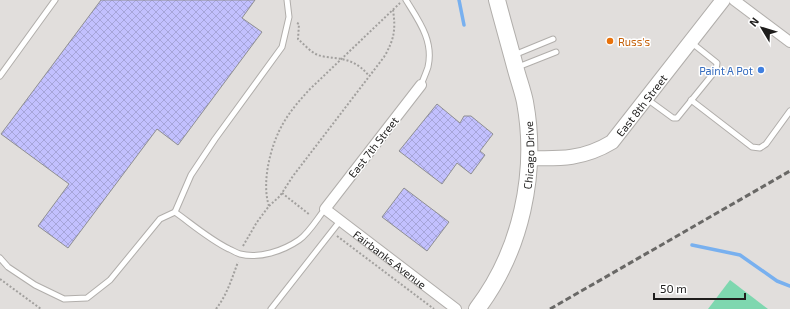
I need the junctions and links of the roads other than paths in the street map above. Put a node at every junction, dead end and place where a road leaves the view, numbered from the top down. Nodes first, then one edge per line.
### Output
1 (55, 0) edge
2 (287, 0) edge
3 (405, 0) edge
4 (497, 0) edge
5 (723, 0) edge
6 (734, 0) edge
7 (553, 39) dead end
8 (690, 42) junction
9 (790, 42) edge
10 (556, 52) dead end
11 (514, 62) junction
12 (0, 76) edge
13 (421, 85) joint
14 (647, 98) junction
15 (691, 100) junction
16 (790, 111) edge
17 (529, 158) junction
18 (324, 209) junction
19 (175, 212) junction
20 (340, 221) junction
21 (0, 258) edge
22 (481, 307) edge
23 (271, 309) edge
24 (456, 309) edge

1 - 12 lane
2 - 19 lane
3 - 13 lane
4 - 11 main road, Chicago Drive
5 - 8 main road, East 8th Street
6 - 9 street
7 - 11 lane
8 - 14 main road, East 8th Street
8 - 15 lane
10 - 11 lane
11 - 17 main road, Chicago Drive
13 - 18 street, East 7th Street
14 - 15 lane
14 - 17 main road, East 8th Street
15 - 16 lane
17 - 22 main road, Chicago Drive
18 - 19 lane
18 - 20 street, Fairbanks Avenue
19 - 21 lane
20 - 23 lane
20 - 24 street, Fairbanks Avenue

